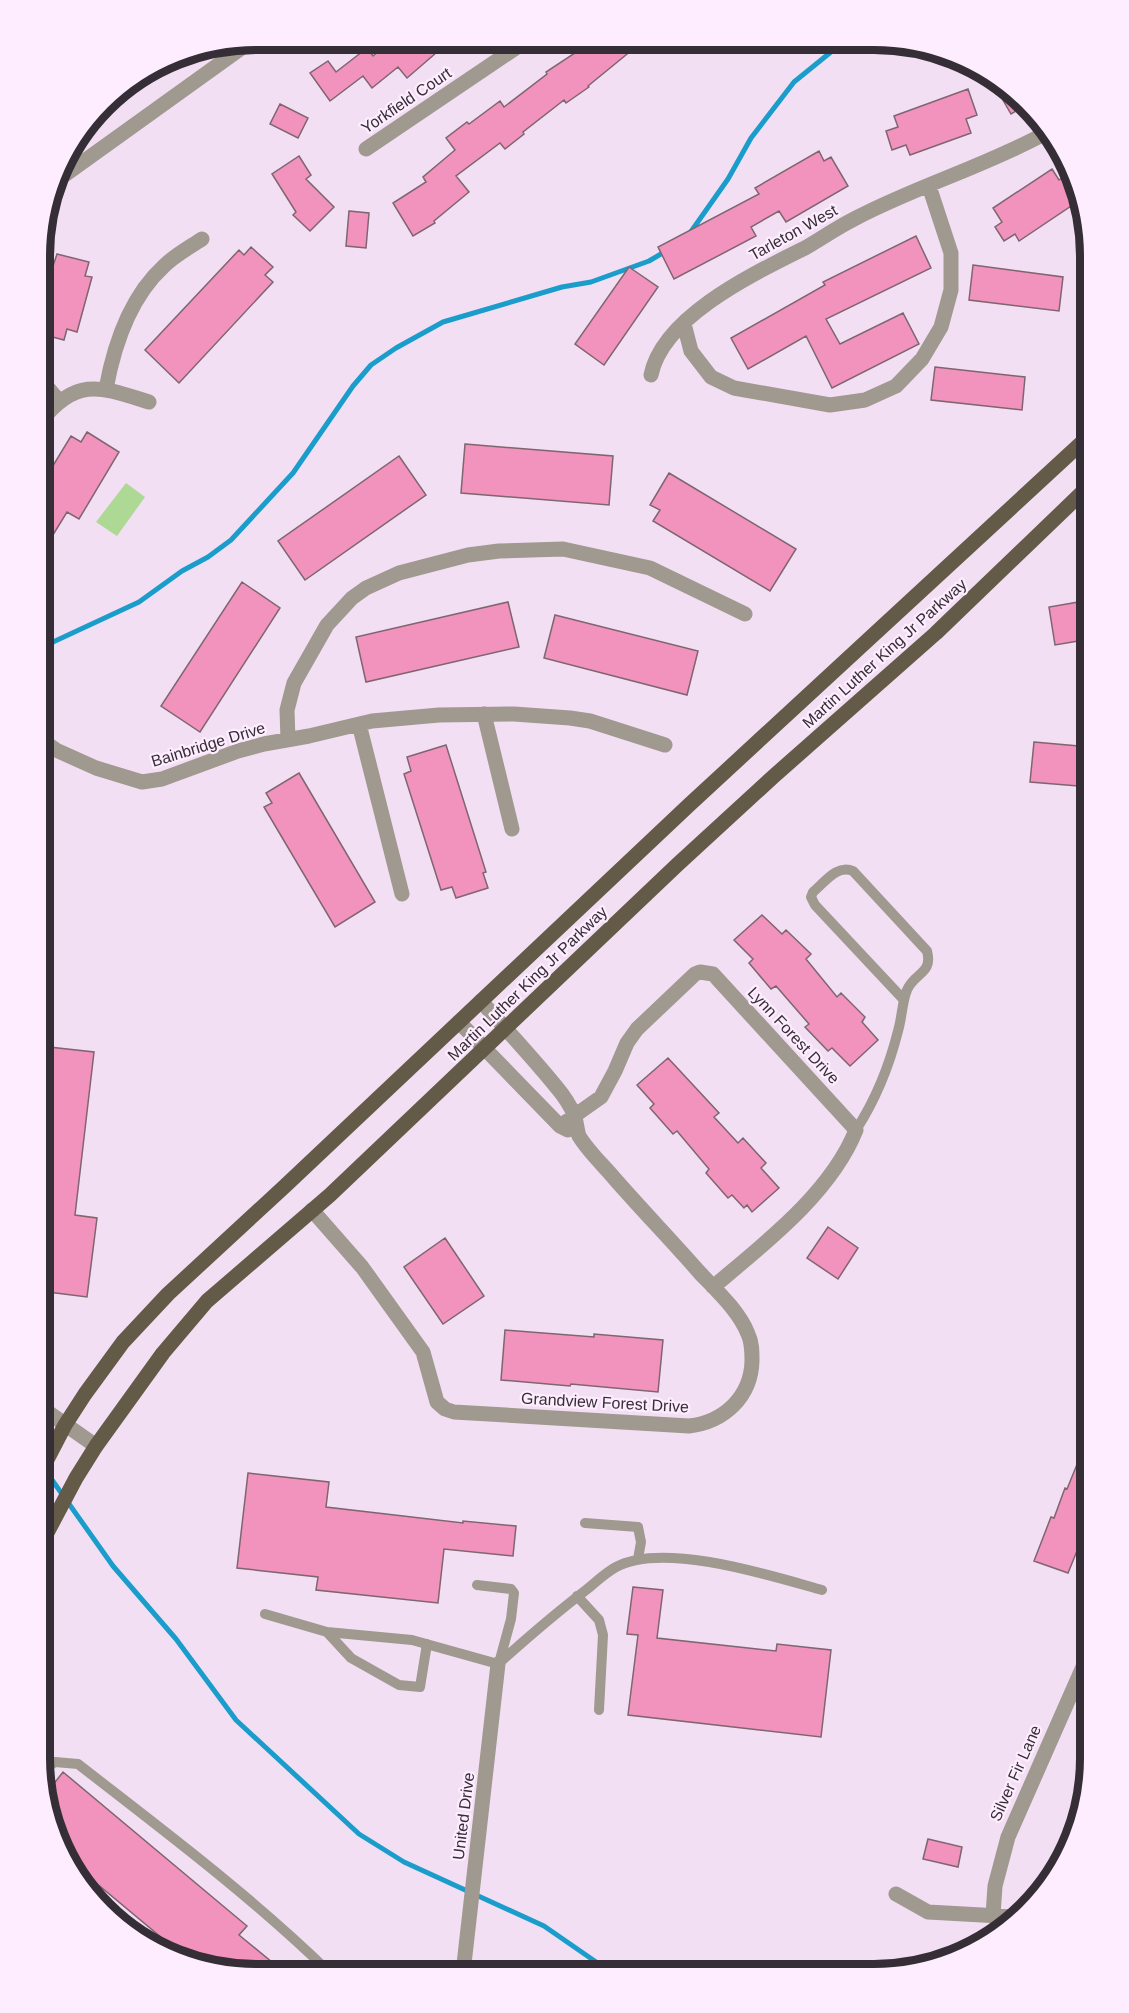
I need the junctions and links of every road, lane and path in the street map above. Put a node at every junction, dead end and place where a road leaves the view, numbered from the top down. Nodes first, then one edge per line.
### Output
1 (513, 50) edge
2 (236, 51) edge
3 (1041, 136) edge
4 (366, 149) dead end
5 (67, 174) edge
6 (929, 186) junction
7 (202, 239) dead end
8 (684, 324) junction
9 (651, 375) dead end
10 (106, 389) junction
11 (50, 390) edge
12 (59, 400) junction
13 (149, 402) dead end
14 (50, 410) edge
15 (1080, 444) edge
16 (1080, 495) edge
17 (745, 615) dead end
18 (484, 714) junction
19 (359, 724) junction
20 (288, 740) junction
21 (665, 745) dead end
22 (50, 746) edge
23 (512, 829) dead end
24 (402, 894) dead end
25 (904, 1000) junction
26 (481, 1001) junction
27 (459, 1022) junction
28 (506, 1029) junction
29 (486, 1049) junction
30 (575, 1116) junction
31 (560, 1126) junction
32 (856, 1130) junction
33 (579, 1134) junction
34 (312, 1210) junction
35 (713, 1287) junction
36 (50, 1414) edge
37 (65, 1425) junction
38 (96, 1446) junction
39 (50, 1454) edge
40 (585, 1523) dead end
41 (50, 1527) edge
42 (638, 1559) junction
43 (477, 1585) dead end
44 (822, 1590) dead end
45 (577, 1596) junction
46 (265, 1614) dead end
47 (327, 1632) junction
48 (427, 1644) junction
49 (498, 1664) junction
50 (1079, 1677) edge
51 (599, 1710) dead end
52 (50, 1765) edge
53 (896, 1894) dead end
54 (993, 1915) junction
55 (1005, 1916) edge
56 (320, 1964) edge
57 (464, 1964) edge

1 - 4 street, Yorkfield Court
2 - 5 street
3 - 6 street, Tarleton West
6 - 8 street, Tarleton West
6 - 8 street
7 - 10 street
8 - 9 street, Tarleton West
10 - 12 street
10 - 13 street
11 - 12 street
12 - 14 street
15 - 26 main road, Martin Luther King Jr Parkway
16 - 28 main road, Martin Luther King Jr Parkway
17 - 20 street, Bainbridge Drive
18 - 19 street, Bainbridge Drive
18 - 21 street, Bainbridge Drive
18 - 23 street
19 - 20 street, Bainbridge Drive
19 - 24 street
20 - 22 street, Bainbridge Drive
25 - 25 lane
25 - 32 lane
26 - 27 main road, Martin Luther King Jr Parkway
26 - 28 street, Grandview Forest Drive
27 - 29 street, Grandview Forest Drive
27 - 37 main road, Martin Luther King Jr Parkway
28 - 29 main road, Martin Luther King Jr Parkway
28 - 30 street, Grandview Forest Drive
29 - 31 street, Grandview Forest Drive
29 - 34 main road, Martin Luther King Jr Parkway
30 - 31 street, Lynn Forest Drive
30 - 32 street, Lynn Forest Drive
30 - 33 street, Grandview Forest Drive
31 - 33 street, Grandview Forest Drive
32 - 35 street
33 - 35 street, Grandview Forest Drive
34 - 35 street, Grandview Forest Drive
34 - 38 main road, Martin Luther King Jr Parkway
36 - 37 street
37 - 38 street
37 - 39 main road, Martin Luther King Jr Parkway
38 - 41 main road, Martin Luther King Jr Parkway
40 - 42 lane
42 - 44 lane
42 - 45 lane
43 - 49 lane
45 - 49 lane
45 - 51 lane
46 - 47 lane
47 - 48 lane
47 - 48 lane
48 - 49 lane
49 - 57 street, United Drive
50 - 54 street, Silver Fir Lane
52 - 56 lane
53 - 54 street
54 - 55 street

